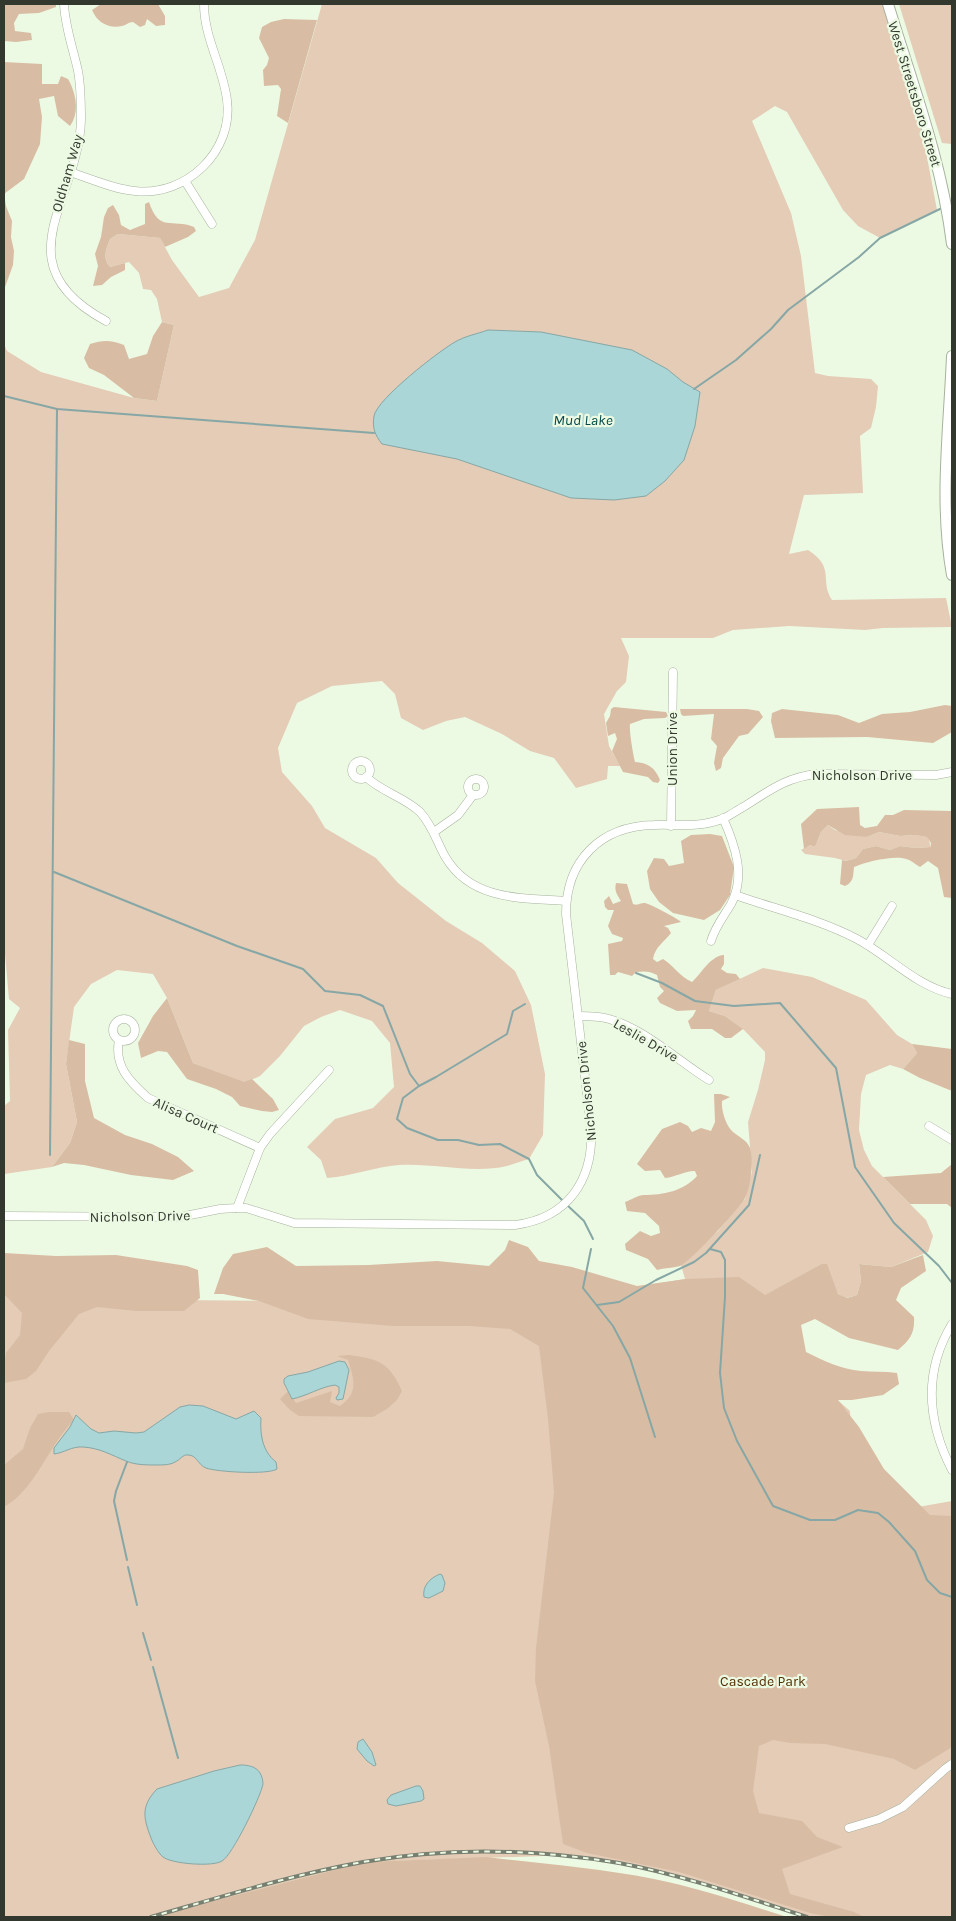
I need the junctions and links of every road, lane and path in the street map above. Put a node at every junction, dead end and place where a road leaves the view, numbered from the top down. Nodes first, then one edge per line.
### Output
1 (64, 4) edge
2 (204, 4) edge
3 (888, 4) edge
4 (70, 172) junction
5 (185, 181) junction
6 (212, 224) dead end
7 (952, 244) edge
8 (106, 321) dead end
9 (952, 356) edge
10 (952, 575) edge
11 (673, 672) dead end
12 (952, 772) edge
13 (366, 777) dead end
14 (473, 795) dead end
15 (723, 818) junction
16 (671, 826) junction
17 (434, 832) junction
18 (735, 895) junction
19 (566, 901) junction
20 (892, 906) dead end
21 (711, 941) dead end
22 (868, 945) junction
23 (952, 994) edge
24 (578, 1016) junction
25 (119, 1040) dead end
26 (329, 1070) dead end
27 (709, 1080) dead end
28 (929, 1126) dead end
29 (952, 1140) edge
30 (260, 1148) junction
31 (237, 1208) junction
32 (4, 1216) edge
33 (952, 1324) edge
34 (952, 1470) edge
35 (952, 1764) edge
36 (849, 1828) dead end

1 - 4 street, Oldham Way
2 - 5 street
3 - 7 main road, West Streetsboro Street
4 - 5 street
4 - 8 street, Oldham Way
5 - 6 street
9 - 10 main road
11 - 16 street, Union Drive
12 - 15 street, Nicholson Drive
13 - 17 street
14 - 17 street
15 - 16 street, Nicholson Drive
15 - 18 street
16 - 19 street, Nicholson Drive
17 - 19 street
18 - 21 street
18 - 22 street
19 - 24 street, Nicholson Drive
20 - 22 street
22 - 23 street
24 - 27 street, Leslie Drive
24 - 31 street, Nicholson Drive
25 - 30 street, Alisa Court
26 - 30 street
28 - 29 street
30 - 31 street
31 - 32 street, Nicholson Drive
33 - 34 street
35 - 36 street

